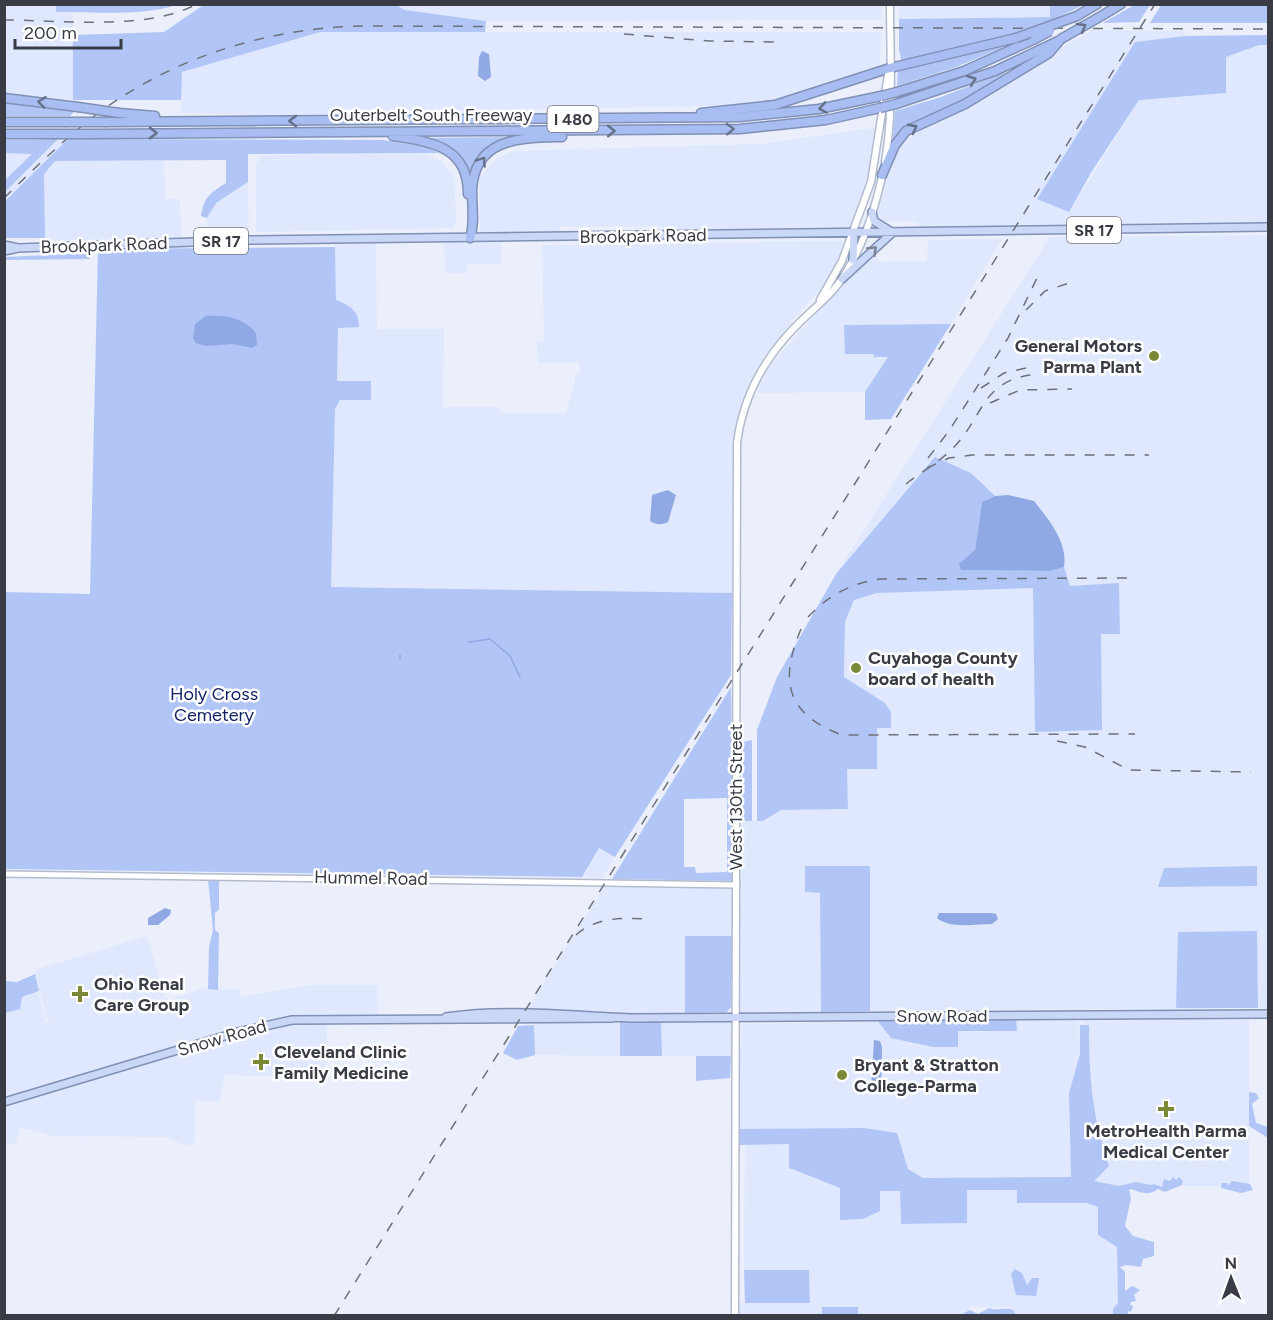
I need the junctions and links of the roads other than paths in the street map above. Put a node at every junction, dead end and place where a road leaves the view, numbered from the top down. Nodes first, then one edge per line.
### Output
1 (890, 4) edge
2 (1097, 4) edge
3 (1121, 4) edge
4 (1078, 15) junction
5 (1061, 39) junction
6 (890, 68) junction
7 (4, 98) edge
8 (640, 119) junction
9 (227, 121) junction
10 (4, 122) edge
11 (582, 131) junction
12 (385, 132) junction
13 (4, 134) edge
14 (878, 174) junction
15 (869, 189) junction
16 (878, 193) junction
17 (872, 212) junction
18 (1269, 226) edge
19 (854, 232) junction
20 (865, 232) junction
21 (892, 232) junction
22 (470, 238) junction
23 (4, 245) edge
24 (18, 248) junction
25 (4, 251) edge
26 (843, 261) junction
27 (851, 263) junction
28 (842, 279) junction
29 (818, 303) junction
30 (4, 874) edge
31 (737, 885) junction
32 (1269, 1014) edge
33 (736, 1018) junction
34 (4, 1102) edge
35 (735, 1316) edge

1 - 6 main road, West 130th Street
2 - 4 highway, Outerbelt South Freeway / I 480
5 -> 3 highway, Outerbelt South Freeway / I 480, bridge
4 - 6 highway, bridge
4 -> 8 highway, Outerbelt South Freeway / I 480, bridge
11 -> 5 highway, Outerbelt South Freeway / I 480, bridge
14 -> 5 highway
6 - 8 highway
6 - 14 main road, West 130th Street
9 -> 7 highway, bridge
8 -> 9 highway, Outerbelt South Freeway / I 480
9 - 10 highway, Outerbelt South Freeway / I 480, bridge
11 - 12 highway, Outerbelt South Freeway / I 480
22 -> 11 highway
13 -> 12 highway, Outerbelt South Freeway / I 480, bridge
12 - 22 highway
14 - 15 main road, West 130th Street
14 - 16 main road, West 130th Street
15 - 16 main road
15 - 19 main road, West 130th Street
16 - 17 main road, West 130th Street
17 - 20 main road, West 130th Street
17 - 21 main road
18 - 21 main road, Brookpark Road / SR 17
19 - 20 main road, Brookpark Road / SR 17
19 - 22 main road, Brookpark Road / SR 17
19 - 26 main road, West 130th Street
19 - 27 main road
20 - 21 main road, Brookpark Road / SR 17
20 - 27 main road, West 130th Street
28 -> 21 main road
22 - 24 main road, Brookpark Road / SR 17
23 - 24 main road, Brookpark Road / SR 17
24 - 25 main road, Brookpark Road / SR 17
26 - 27 main road
26 - 29 main road, West 130th Street
27 - 28 main road, West 130th Street
28 - 29 main road, West 130th Street
29 - 31 main road, West 130th Street
30 - 31 street, Hummel Road
31 - 33 main road, West 130th Street
32 - 33 main road, Snow Road
33 - 34 main road, Snow Road
33 - 35 main road, West 130th Street

